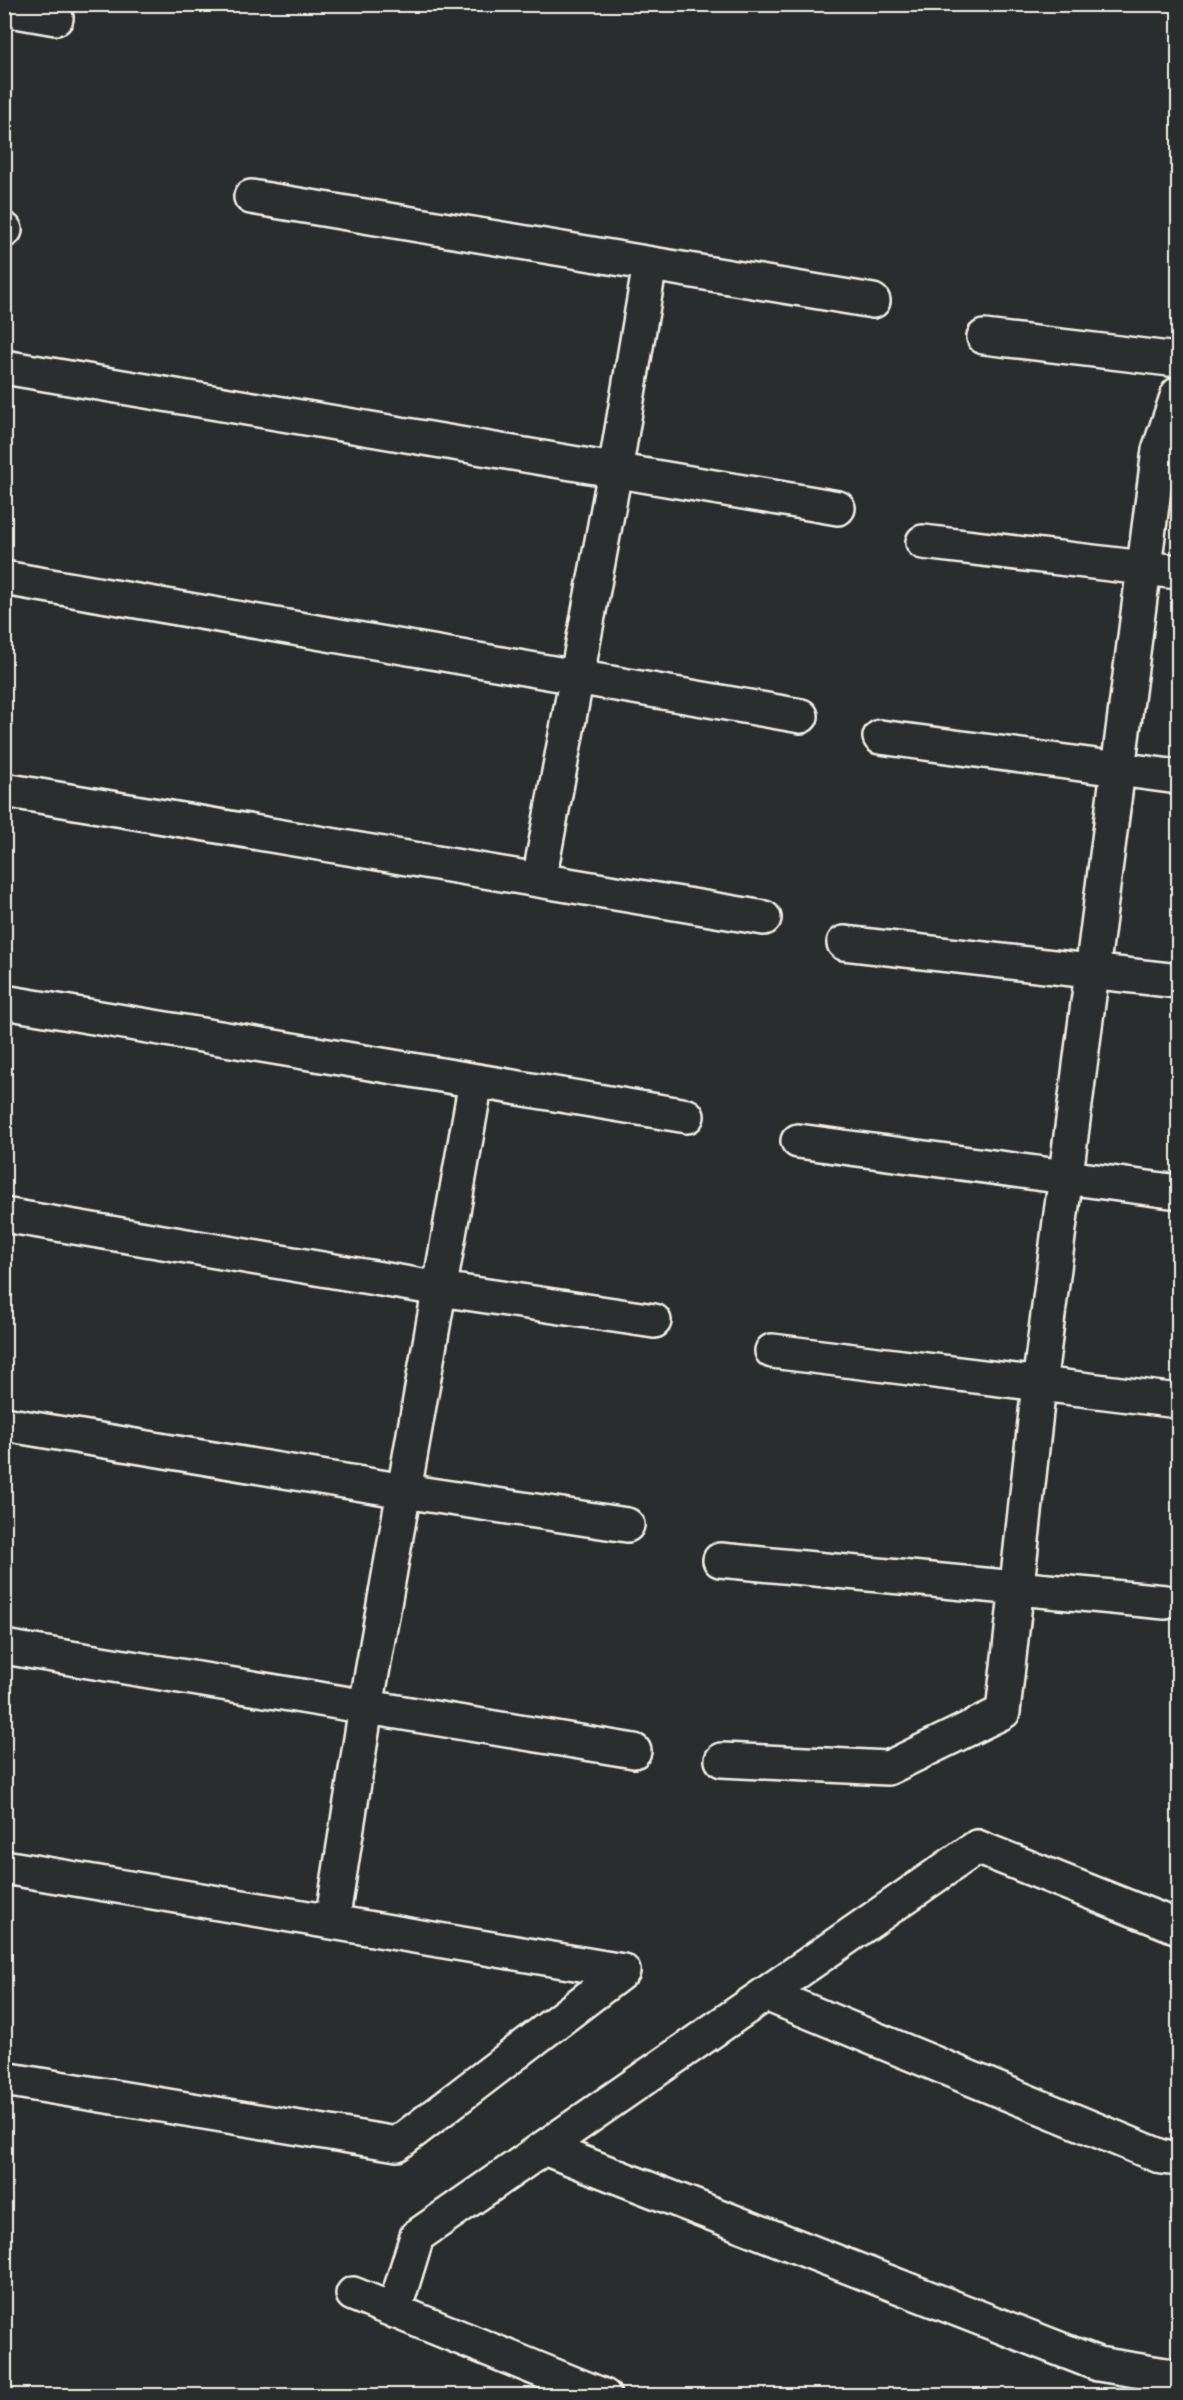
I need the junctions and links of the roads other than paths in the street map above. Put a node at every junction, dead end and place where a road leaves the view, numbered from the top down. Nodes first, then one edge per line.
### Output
1 (4, 9) edge
2 (56, 18) dead end
3 (251, 197) dead end
4 (650, 264) junction
5 (873, 300) dead end
6 (984, 337) dead end
7 (1179, 360) edge
8 (4, 367) edge
9 (1179, 394) edge
10 (615, 471) junction
11 (838, 508) dead end
12 (923, 542) dead end
13 (1144, 568) junction
14 (1179, 572) edge
15 (4, 578) edge
16 (576, 676) junction
17 (801, 716) dead end
18 (880, 737) dead end
19 (1120, 769) junction
20 (1179, 777) edge
21 (4, 790) edge
22 (539, 880) junction
23 (764, 918) dead end
24 (844, 943) dead end
25 (1093, 971) junction
26 (1179, 981) edge
27 (4, 1002) edge
28 (476, 1081) junction
29 (687, 1116) dead end
30 (798, 1141) dead end
31 (1066, 1177) junction
32 (1179, 1192) edge
33 (4, 1215) edge
34 (440, 1289) junction
35 (654, 1321) dead end
36 (772, 1351) dead end
37 (1039, 1385) junction
38 (1179, 1401) edge
39 (4, 1424) edge
40 (404, 1491) junction
41 (627, 1525) dead end
42 (720, 1560) dead end
43 (1016, 1588) junction
44 (1165, 1602) dead end
45 (4, 1647) edge
46 (366, 1707) junction
47 (634, 1751) dead end
48 (722, 1760) dead end
49 (4, 1867) edge
50 (332, 1922) junction
51 (1179, 1927) edge
52 (766, 1994) junction
53 (4, 2079) edge
54 (544, 2148) junction
55 (1179, 2159) edge
56 (353, 2294) dead end
57 (394, 2311) junction
58 (1179, 2377) edge
59 (604, 2396) edge

1 - 2 street
3 - 4 street
4 - 5 street
4 - 10 street
6 - 7 street
8 - 10 street
9 - 13 street
10 - 11 street
10 - 16 street
12 - 13 street
13 - 14 street
13 - 19 street
15 - 16 street
16 - 17 street
16 - 22 street
18 - 19 street
19 - 20 street
19 - 25 street
21 - 22 street
22 - 23 street
24 - 25 street
25 - 26 street
25 - 31 street
27 - 28 street
28 - 29 street
28 - 34 street
30 - 31 street
31 - 32 street
31 - 37 street
33 - 34 street
34 - 35 street
34 - 40 street
36 - 37 street
37 - 38 street
37 - 43 street
39 - 40 street
40 - 41 street
40 - 46 street
42 - 43 street
43 - 44 street
43 - 48 street
45 - 46 street
46 - 47 street
46 - 50 street
49 - 50 street
50 - 53 street
51 - 52 street
52 - 54 street
52 - 55 street
54 - 57 street
54 - 58 street
56 - 57 street
57 - 59 street

